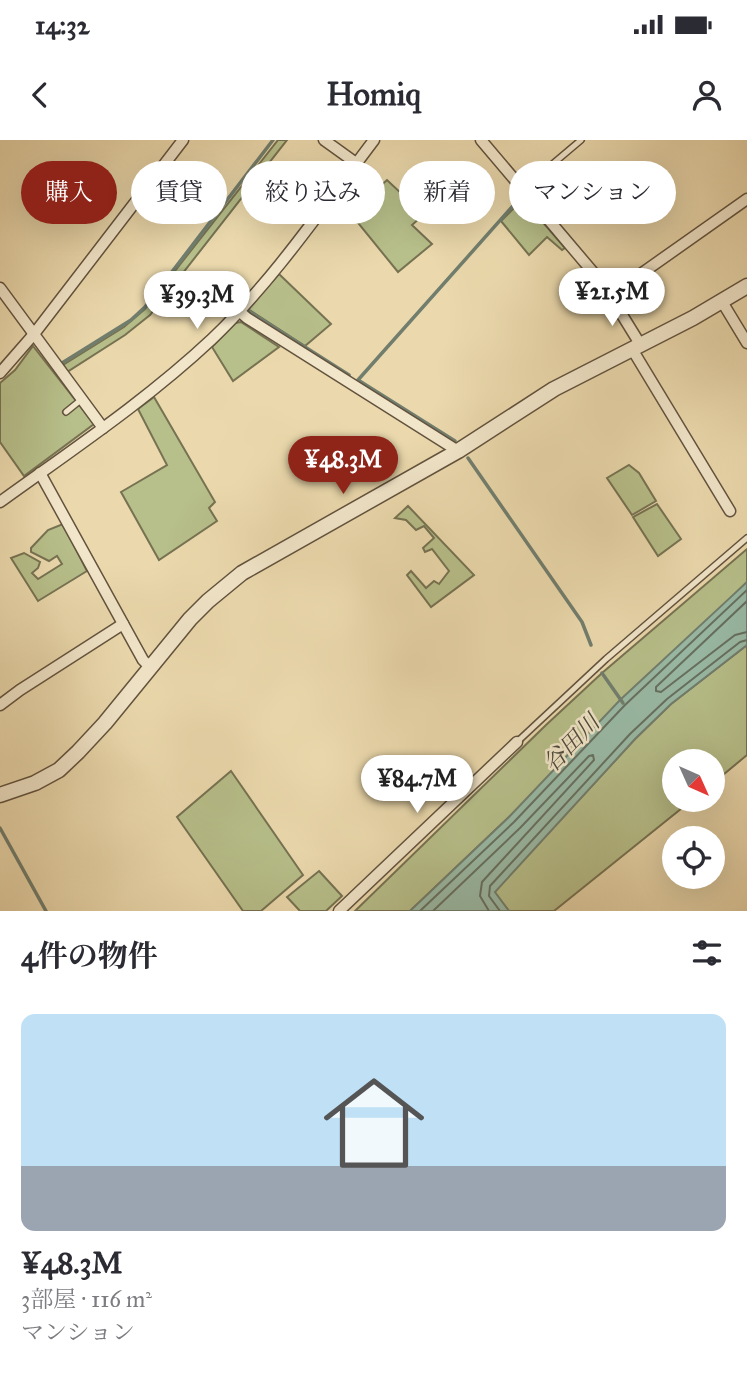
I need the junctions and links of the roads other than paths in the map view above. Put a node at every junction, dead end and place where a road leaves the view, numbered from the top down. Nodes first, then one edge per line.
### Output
1 (183, 140) edge
2 (324, 140) edge
3 (374, 140) edge
4 (481, 140) edge
5 (581, 140) edge
6 (353, 161) edge
7 (358, 161) edge
8 (556, 161) edge
9 (509, 173) edge
10 (747, 199) edge
11 (308, 224) edge
12 (552, 224) edge
13 (747, 286) edge
14 (0, 288) edge
15 (611, 295) junction
16 (721, 300) junction
17 (239, 311) junction
18 (34, 334) junction
19 (747, 344) edge
20 (636, 346) junction
21 (0, 373) edge
22 (82, 400) junction
23 (66, 412) dead end
24 (103, 428) junction
25 (458, 451) junction
26 (40, 473) junction
27 (0, 502) edge
28 (730, 511) dead end
29 (747, 538) edge
30 (123, 624) junction
31 (150, 667) junction
32 (0, 705) edge
33 (517, 742) joint
34 (0, 795) edge
35 (339, 911) edge

1 - 18 street
2 - 6 street
3 - 7 street
4 - 9 street
5 - 8 lane
10 - 15 street
11 - 17 street
12 - 15 street
13 - 16 street
14 - 18 street
15 - 20 street
16 - 19 street
16 - 20 street
17 - 24 street
17 - 25 street
18 - 21 street
18 - 22 street
20 - 25 street
20 - 28 street
22 - 23 lane
22 - 24 street
24 - 26 street
25 - 31 street
26 - 27 street
26 - 30 street
29 - 33 lane
30 - 31 street
30 - 32 street
31 - 34 street
33 - 35 street

